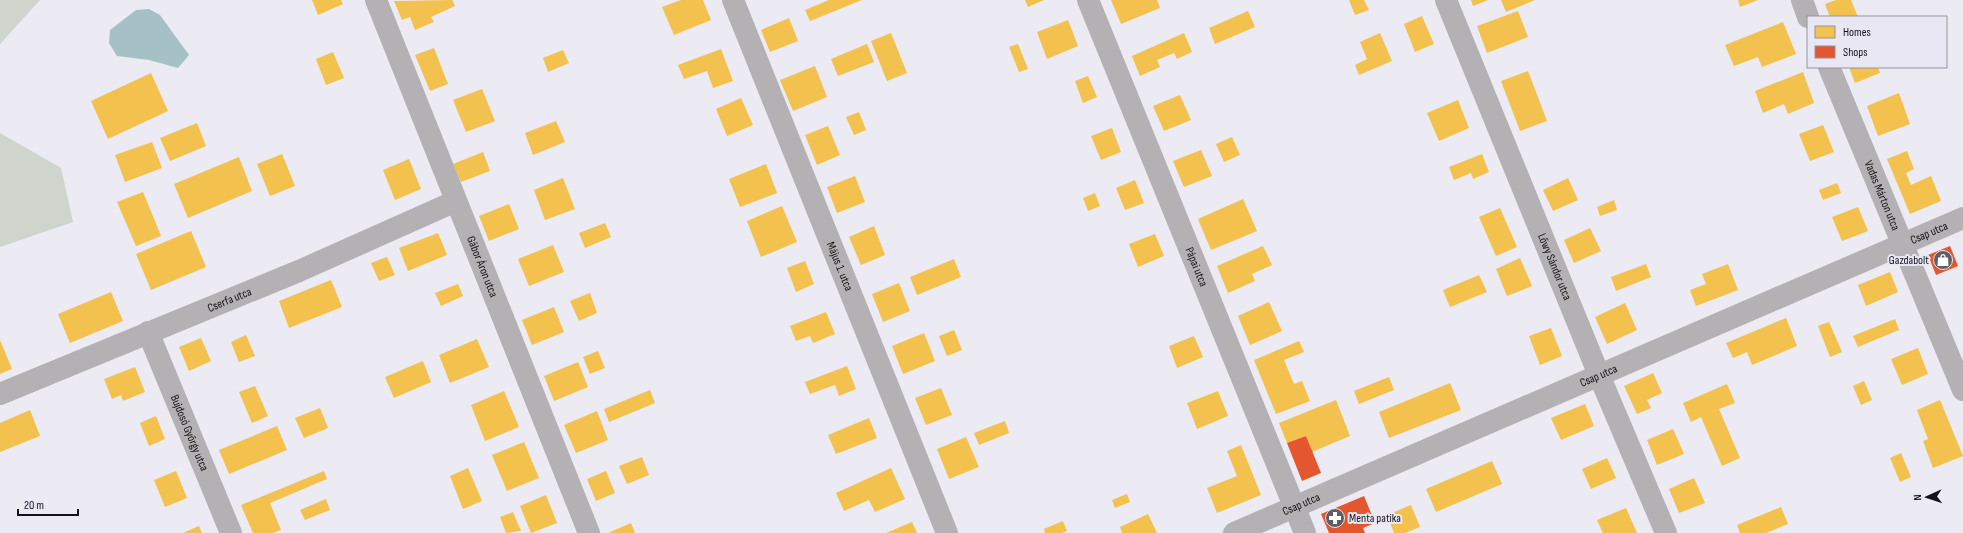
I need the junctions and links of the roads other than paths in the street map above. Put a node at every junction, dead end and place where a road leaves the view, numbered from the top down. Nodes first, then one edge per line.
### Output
1 (376, 0) edge
2 (733, 0) edge
3 (1088, 0) edge
4 (1446, 0) edge
5 (1802, 0) edge
6 (1808, 16) edge
7 (1829, 68) edge
8 (456, 201) junction
9 (1963, 218) edge
10 (1902, 244) junction
11 (148, 332) junction
12 (1599, 375) junction
13 (1963, 390) edge
14 (0, 394) edge
15 (1295, 507) junction
16 (231, 533) edge
17 (589, 533) edge
18 (947, 533) edge
19 (1234, 533) edge
20 (1305, 533) edge
21 (1666, 533) edge

1 - 8 street, Gábor Áron utca
2 - 18 street, Május 1. utca
3 - 15 street, Pápai utca
4 - 12 street, Lőwy Sándor utca
5 - 6 street
7 - 10 street, Vadas Márton utca
8 - 11 street, Cserfa utca
8 - 17 street, Gábor Áron utca
9 - 10 street, Csap utca
10 - 12 street, Csap utca
10 - 13 street, Vadas Márton utca
11 - 14 street, Cserfa utca
11 - 16 street, Bujdosó György utca
12 - 15 street, Csap utca
12 - 21 street, Lőwy Sándor utca
15 - 19 street, Csap utca
15 - 20 street, Pápai utca

